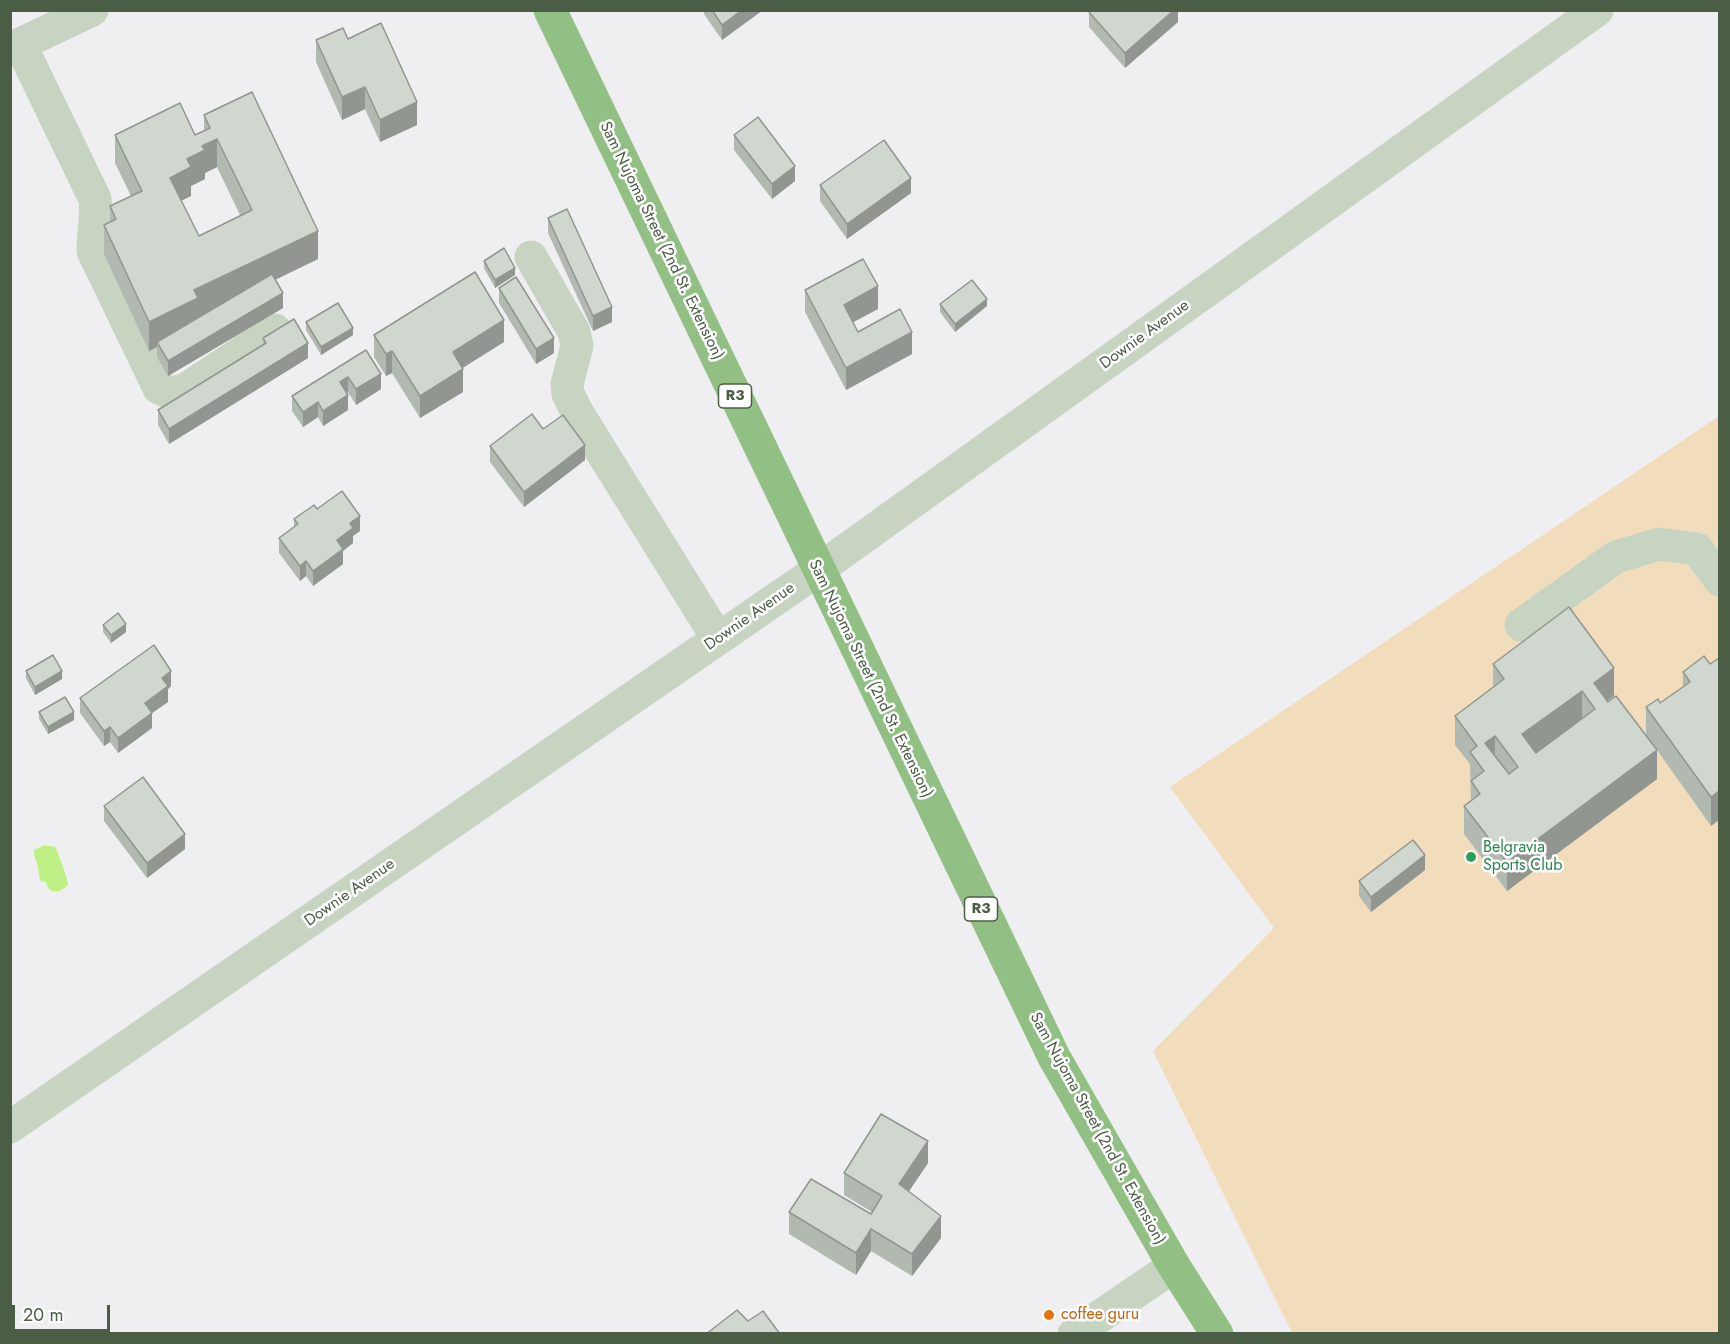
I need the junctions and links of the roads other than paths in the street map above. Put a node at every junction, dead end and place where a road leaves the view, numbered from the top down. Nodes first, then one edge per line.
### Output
1 (92, 10) edge
2 (550, 10) edge
3 (1597, 10) edge
4 (15, 46) edge
5 (531, 256) dead end
6 (275, 330) edge
7 (818, 570) junction
8 (1719, 580) edge
9 (1521, 625) dead end
10 (718, 639) junction
11 (10, 1127) edge
12 (1174, 1266) junction
13 (1074, 1334) edge
14 (1217, 1334) edge

1 - 4 street
2 - 7 highway, Sam Nujoma Street (2nd St. Extension) / R3
3 - 7 street, Downie Avenue
4 - 6 street
5 - 10 street
7 - 10 street, Downie Avenue
7 - 12 highway, Sam Nujoma Street (2nd St. Extension) / R3
8 - 9 street
10 - 11 street, Downie Avenue
12 - 13 street
12 - 14 highway, Sam Nujoma Street (2nd St. Extension) / R3

